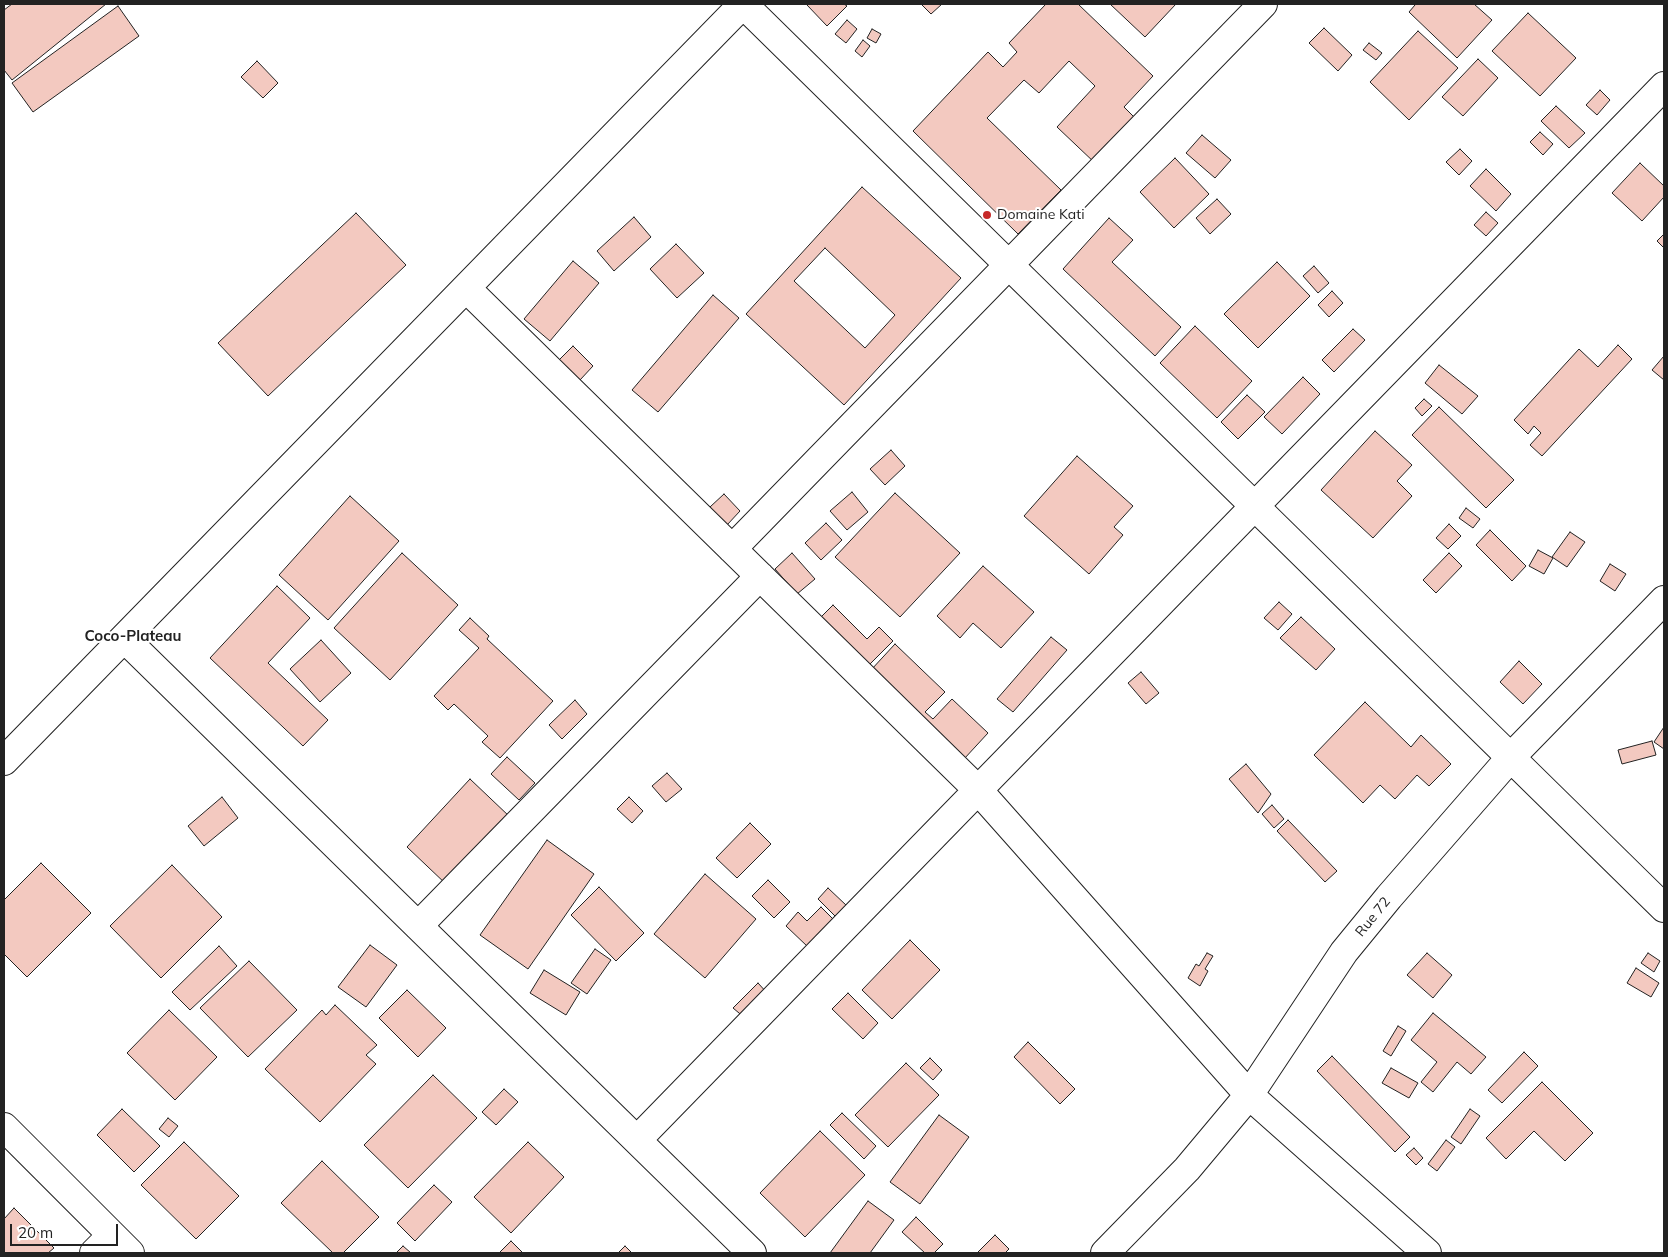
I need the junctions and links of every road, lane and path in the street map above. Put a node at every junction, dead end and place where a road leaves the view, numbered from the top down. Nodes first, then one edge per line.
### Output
1 (743, 4) edge
2 (1263, 4) edge
3 (1664, 86) edge
4 (1008, 265) junction
5 (466, 288) junction
6 (1255, 506) junction
7 (732, 548) junction
8 (760, 576) junction
9 (1664, 600) edge
10 (124, 638) junction
11 (1511, 757) junction
12 (4, 761) edge
13 (978, 790) junction
14 (1664, 908) edge
15 (418, 926) junction
16 (1249, 1096) junction
17 (4, 1128) edge
18 (637, 1140) junction
19 (112, 1247) edge
20 (752, 1253) edge
21 (1105, 1253) edge
22 (1427, 1253) edge

1 - 4 street
1 - 5 street
2 - 4 street
3 - 6 street
4 - 6 street
4 - 7 street
5 - 7 street
5 - 10 street
6 - 11 street
6 - 13 street
7 - 8 street
8 - 13 street
8 - 15 street
9 - 11 street, Rue 72
10 - 12 street
10 - 15 street
11 - 14 street
11 - 16 street, Rue 72
13 - 16 street
13 - 18 street
15 - 18 street
16 - 21 street, Rue 72
16 - 22 street
17 - 19 street
18 - 20 street

